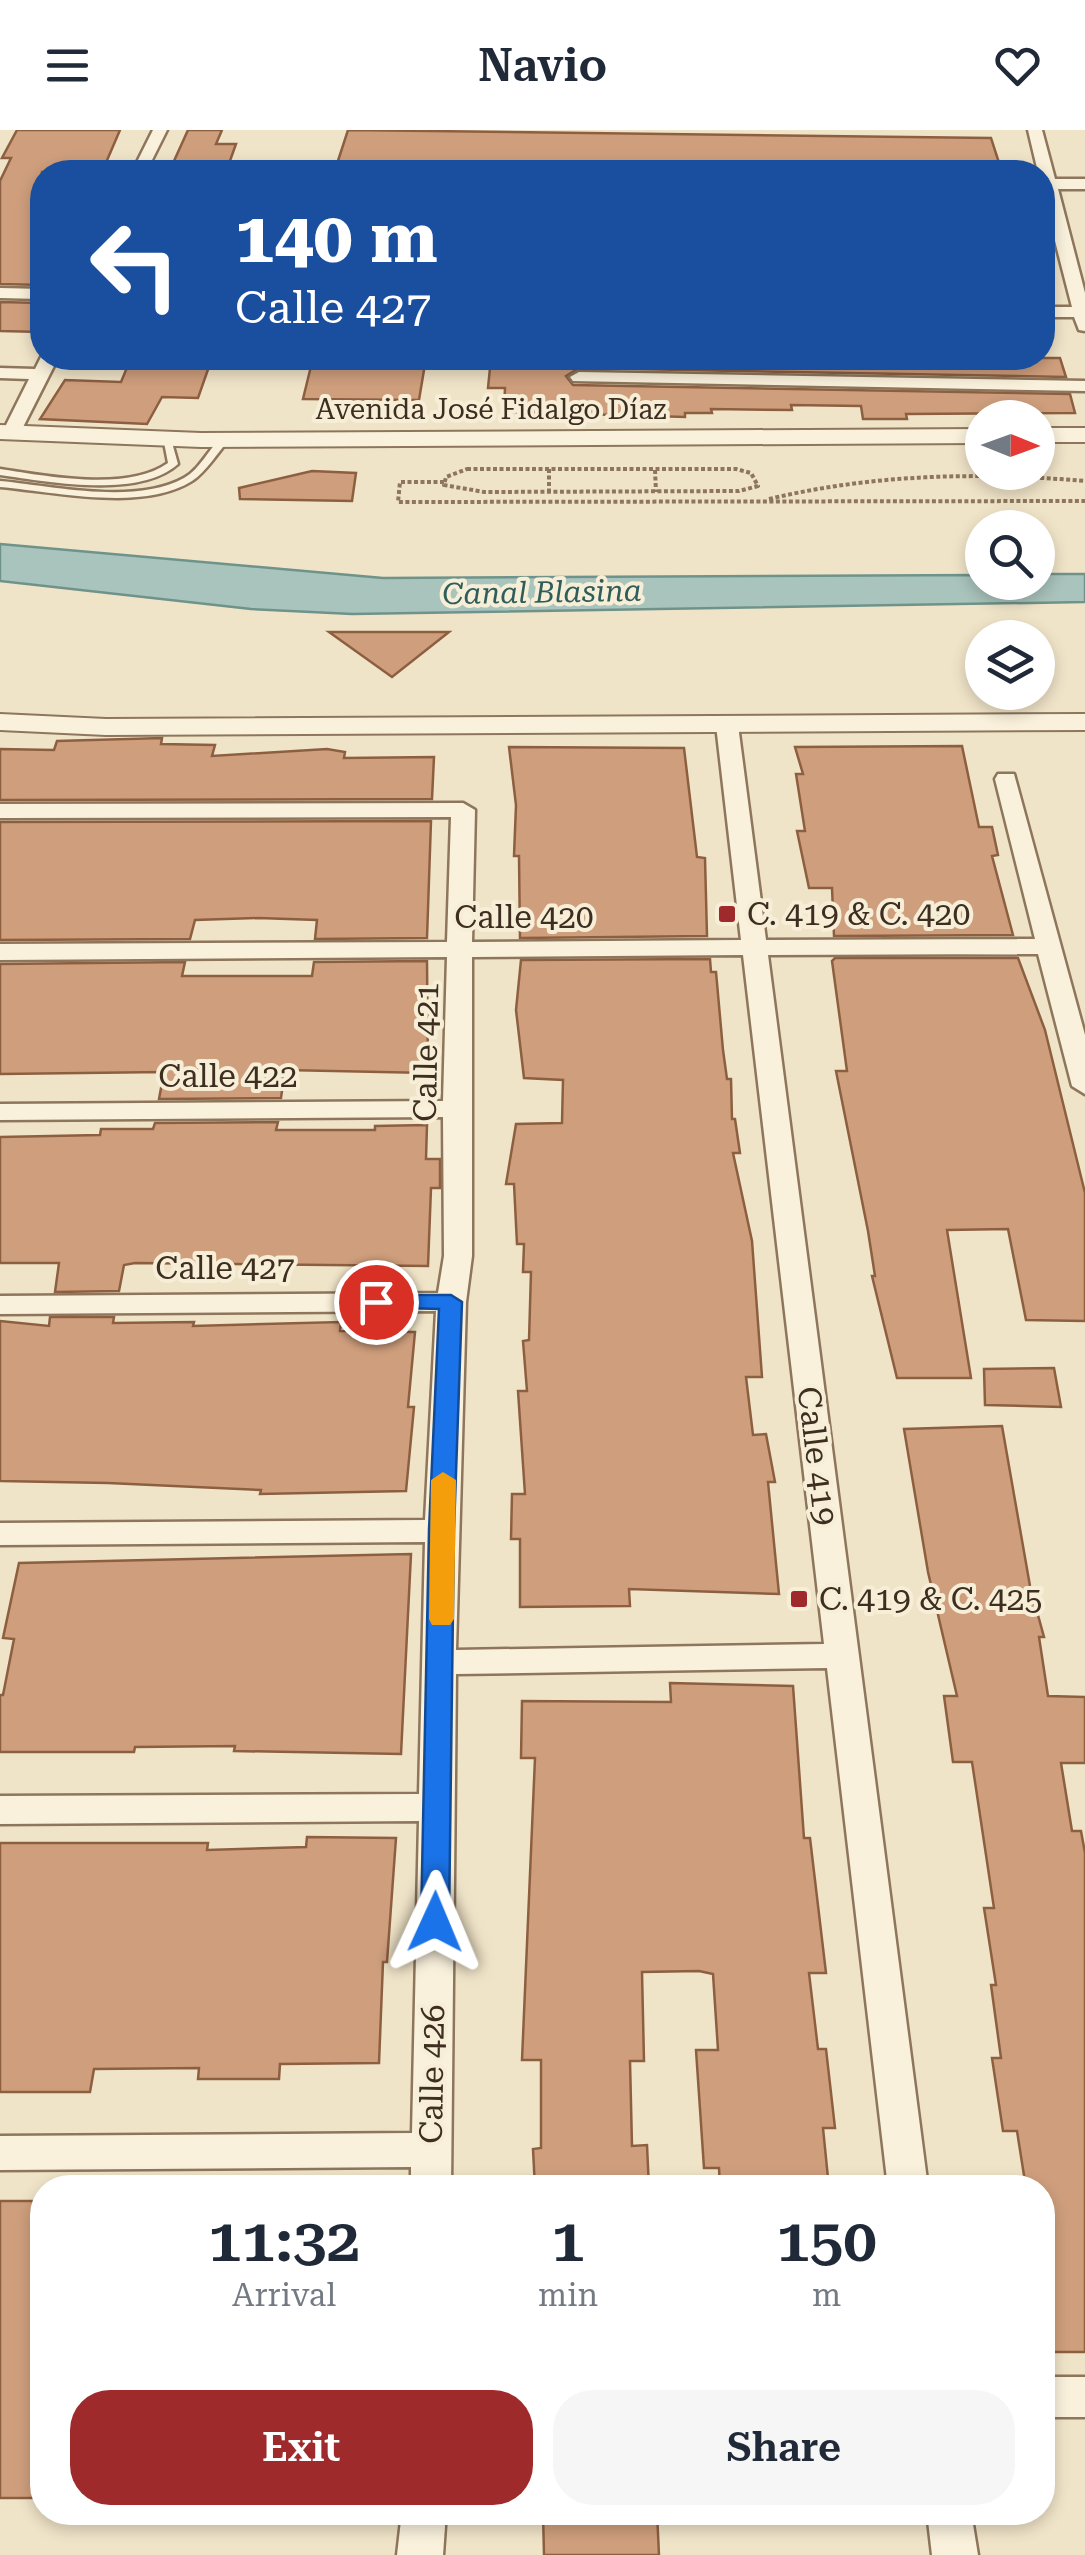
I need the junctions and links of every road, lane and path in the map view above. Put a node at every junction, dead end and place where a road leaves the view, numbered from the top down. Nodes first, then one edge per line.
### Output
1 (160, 130) edge
2 (1014, 130) edge
3 (1034, 130) edge
4 (145, 160) edge
5 (1043, 160) edge
6 (1055, 184) edge
7 (1085, 184) edge
8 (1055, 201) edge
9 (0, 293) edge
10 (30, 294) edge
11 (1055, 314) edge
12 (1083, 319) edge
13 (30, 368) edge
14 (44, 370) edge
15 (0, 373) edge
16 (578, 376) dead end
17 (1085, 386) edge
18 (6, 433) edge
19 (1055, 435) edge
20 (1085, 435) edge
21 (965, 436) edge
22 (166, 439) junction
23 (224, 440) junction
24 (550, 470) junction
25 (655, 470) junction
26 (0, 472) edge
27 (1085, 480) edge
28 (444, 482) dead end
29 (0, 484) edge
30 (548, 492) junction
31 (656, 492) junction
32 (759, 501) junction
33 (1085, 501) edge
34 (0, 722) edge
35 (1085, 722) edge
36 (727, 725) junction
37 (1006, 779) dead end
38 (0, 811) edge
39 (1048, 946) junction
40 (754, 948) junction
41 (459, 949) junction
42 (0, 952) edge
43 (1085, 1086) edge
44 (456, 1110) junction
45 (0, 1112) edge
46 (451, 1302) junction
47 (0, 1305) edge
48 (442, 1530) junction
49 (0, 1534) edge
50 (842, 1656) junction
51 (441, 1662) junction
52 (437, 1807) junction
53 (0, 1810) edge
54 (0, 2154) edge
55 (431, 2169) edge
56 (906, 2175) edge
57 (1055, 2397) edge
58 (1085, 2397) edge
59 (423, 2525) edge
60 (951, 2525) edge
61 (420, 2555) edge
62 (955, 2555) edge

1 - 4 street
2 - 3 street
3 - 5 street
6 - 7 street
8 - 12 street
9 - 10 street
11 - 12 street
13 - 15 street
14 - 18 street
16 - 17 street
18 - 22 street, Avenida José Fidalgo Díaz
19 - 20 street
21 - 23 street, Avenida José Fidalgo Díaz
22 - 23 street, Avenida José Fidalgo Díaz
22 - 26 lane
23 - 29 lane
24 - 25 path
24 - 30 path
24 - 30 path
25 - 31 path
25 - 31 path
27 - 32 path
28 - 32 path
30 - 31 path
32 - 33 path
34 - 36 street
35 - 36 street
36 - 40 street, Calle 419
37 - 39 street
38 - 41 street, Calle 421
39 - 40 street, Calle 420
39 - 43 street
40 - 41 street, Calle 420
40 - 50 street, Calle 419
41 - 42 street, Calle 420
41 - 44 street, Calle 421
44 - 45 street, Calle 422
44 - 46 street, Calle 421
46 - 47 street, Calle 427
46 - 48 street, Calle 426
48 - 49 street
48 - 51 street, Calle 426
50 - 51 street
50 - 56 street, Calle 419
51 - 52 street, Calle 426
52 - 53 street
52 - 55 street, Calle 426
54 - 55 street
57 - 58 street
59 - 61 street
60 - 62 street

